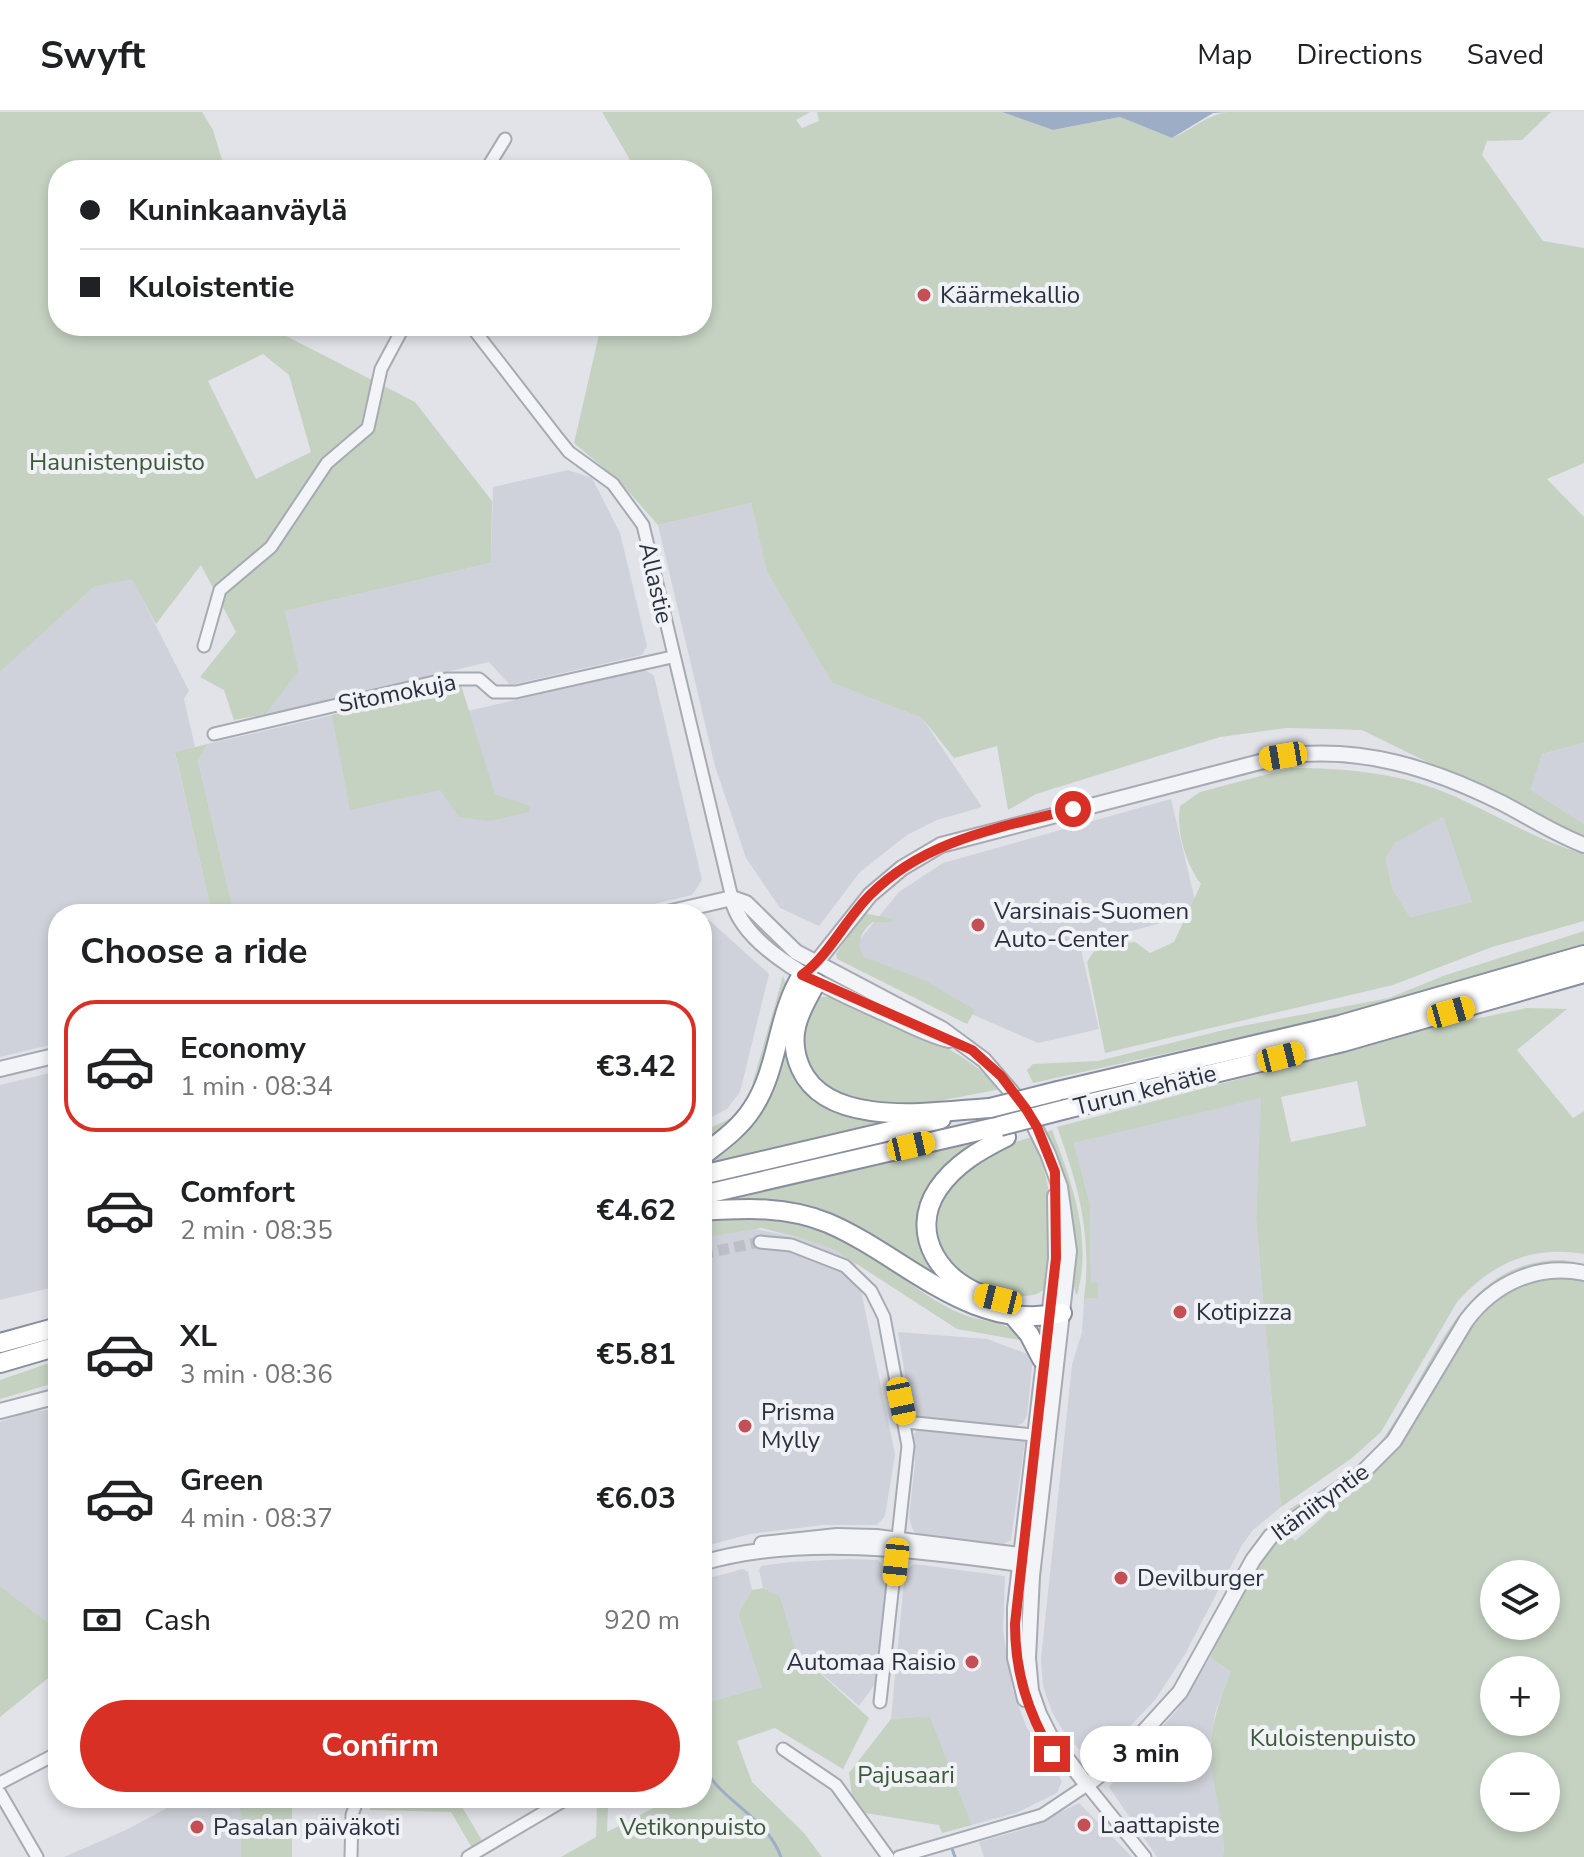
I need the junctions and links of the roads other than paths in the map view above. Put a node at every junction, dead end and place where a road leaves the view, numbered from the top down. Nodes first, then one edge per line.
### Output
1 (505, 139) dead end
2 (492, 160) edge
3 (399, 336) edge
4 (479, 336) edge
5 (204, 646) dead end
6 (672, 657) junction
7 (214, 734) dead end
8 (1584, 845) edge
9 (732, 898) junction
10 (706, 904) edge
11 (1584, 955) edge
12 (1584, 973) edge
13 (812, 974) junction
14 (48, 1057) edge
15 (0, 1069) edge
16 (990, 1108) junction
17 (1003, 1132) junction
18 (712, 1148) edge
19 (712, 1173) edge
20 (712, 1193) edge
21 (712, 1210) edge
22 (760, 1242) tunnel mouth
23 (1584, 1273) edge
24 (1052, 1311) junction
25 (1011, 1313) junction
26 (48, 1328) edge
27 (48, 1330) edge
28 (0, 1331) edge
29 (0, 1343) edge
30 (48, 1349) edge
31 (33, 1353) junction
32 (1042, 1359) junction
33 (0, 1363) edge
34 (0, 1369) edge
35 (48, 1399) edge
36 (0, 1411) edge
37 (906, 1422) junction
38 (1041, 1436) junction
39 (898, 1544) junction
40 (1025, 1558) junction
41 (712, 1561) edge
42 (880, 1702) dead end
43 (783, 1749) dead end
44 (48, 1758) edge
45 (0, 1783) edge
46 (1087, 1785) junction
47 (0, 1793) edge
48 (354, 1808) edge
49 (551, 1808) edge
50 (37, 1857) edge
51 (351, 1857) edge
52 (468, 1857) edge
53 (888, 1857) edge
54 (899, 1857) edge
55 (1145, 1857) edge

1 - 2 street
3 - 5 street
4 - 6 street, Allastie
6 - 7 street, Sitomokuja
6 - 9 street, Allastie
8 - 13 street
9 - 10 street
9 - 13 street, Allastie
11 - 16 highway, Turun kehätie, bridge
12 - 17 highway, Turun kehätie, bridge
13 - 16 highway
13 - 18 highway
13 - 24 street, Allastie
14 - 15 street
16 - 19 highway, Turun kehätie
17 - 20 highway, Turun kehätie
17 - 24 highway
21 - 25 highway
22 - 37 street
23 - 46 street, Itäniityntie
24 - 25 highway
24 - 32 street
24 - 38 street
25 - 32 highway
26 - 28 highway
27 - 29 highway
30 - 31 highway
31 - 33 highway
31 - 34 highway
32 - 38 street
35 - 36 street
37 - 38 street
37 - 39 street
38 - 40 street
39 - 40 street
39 - 41 street
39 - 42 street
40 - 46 street
43 - 53 street
44 - 45 street
46 - 54 street
46 - 55 street
47 - 50 street
48 - 51 street
49 - 52 street

